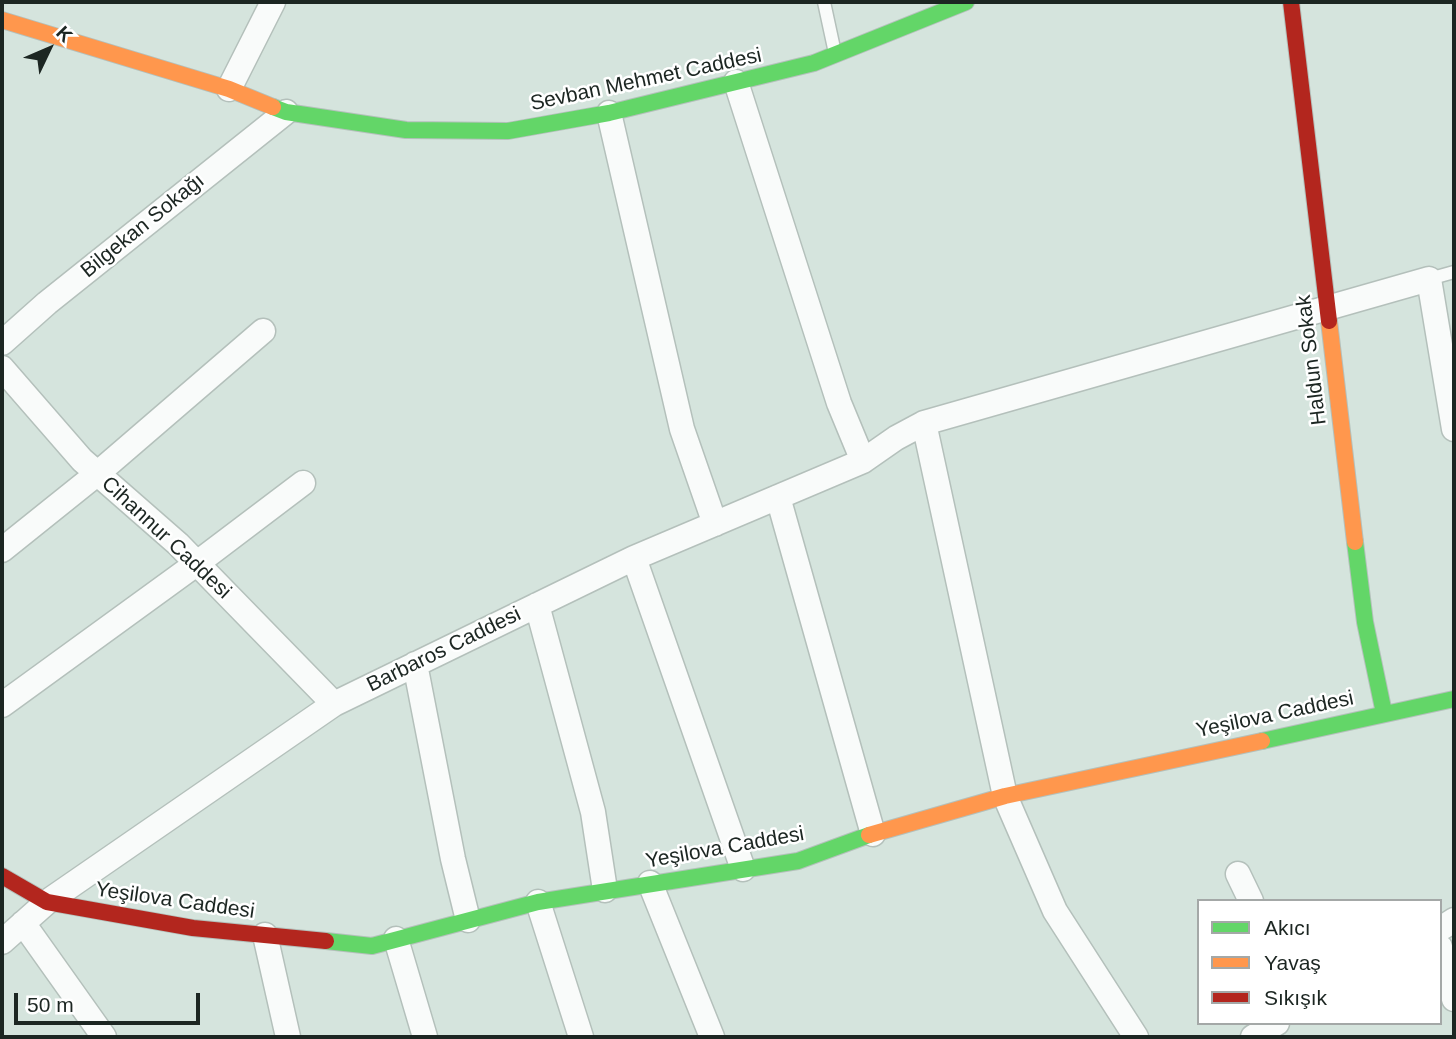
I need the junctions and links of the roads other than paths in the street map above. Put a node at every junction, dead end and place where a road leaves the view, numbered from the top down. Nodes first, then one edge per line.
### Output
1 (273, 2) edge
2 (824, 2) edge
3 (966, 2) edge
4 (1291, 2) edge
5 (2, 20) edge
6 (835, 54) junction
7 (736, 82) junction
8 (229, 89) junction
9 (286, 112) junction
10 (609, 113) junction
11 (1454, 272) edge
12 (1429, 279) junction
13 (1327, 307) junction
14 (263, 331) dead end
15 (2, 343) edge
16 (2, 368) edge
17 (924, 423) junction
18 (1454, 429) edge
19 (863, 461) junction
20 (98, 474) junction
21 (303, 483) dead end
22 (778, 497) junction
23 (715, 524) junction
24 (2, 550) edge
25 (634, 558) junction
26 (197, 564) junction
27 (537, 605) junction
28 (415, 664) junction
29 (1454, 699) edge
30 (334, 704) junction
31 (2, 705) edge
32 (1384, 713) junction
33 (1005, 796) junction
34 (873, 834) junction
35 (743, 869) junction
36 (1238, 874) dead end
37 (2, 876) edge
38 (650, 883) junction
39 (605, 890) junction
40 (1250, 899) edge
41 (47, 902) junction
42 (538, 902) junction
43 (468, 920) junction
44 (23, 923) junction
45 (265, 935) junction
46 (396, 939) junction
47 (2, 942) edge
48 (1442, 954) edge
49 (1454, 999) edge
50 (1273, 1025) edge
51 (104, 1037) edge
52 (288, 1037) edge
53 (425, 1037) edge
54 (581, 1037) edge
55 (712, 1037) edge
56 (1136, 1037) edge
57 (1252, 1037) edge

1 - 8 street
2 - 6 lane
3 - 6 street, Sevban Mehmet Caddesi
4 - 13 street, Haldun Sokak
5 - 8 street, Sevban Mehmet Caddesi
6 - 7 street, Sevban Mehmet Caddesi
7 - 10 street, Sevban Mehmet Caddesi
7 - 19 street
8 - 9 street, Sevban Mehmet Caddesi
9 - 10 street, Sevban Mehmet Caddesi
9 - 15 street, Bilgekan Sokağı
10 - 23 street
11 - 12 lane
12 - 13 street, Barbaros Caddesi
12 - 18 street
13 - 17 street, Barbaros Caddesi
13 - 32 street, Haldun Sokak
14 - 20 street
16 - 20 street, Cihannur Caddesi
17 - 19 street, Barbaros Caddesi
17 - 33 street
19 - 22 street, Barbaros Caddesi
20 - 24 street
20 - 26 street, Cihannur Caddesi
21 - 26 street
22 - 23 street, Barbaros Caddesi
22 - 34 street
23 - 25 street, Barbaros Caddesi
25 - 27 street, Barbaros Caddesi
25 - 35 street
26 - 30 street, Cihannur Caddesi
26 - 31 street
27 - 28 street, Barbaros Caddesi
27 - 39 street
28 - 30 street, Barbaros Caddesi
28 - 43 street
29 - 32 street, Yeşilova Caddesi
30 - 41 street, Barbaros Caddesi
32 - 33 street, Yeşilova Caddesi
33 - 34 street, Yeşilova Caddesi
33 - 56 street
34 - 35 street, Yeşilova Caddesi
35 - 38 street, Yeşilova Caddesi
36 - 40 street
37 - 41 street, Yeşilova Caddesi
38 - 39 street, Yeşilova Caddesi
38 - 55 street
39 - 42 street, Yeşilova Caddesi
41 - 44 street, Barbaros Caddesi
41 - 45 street, Yeşilova Caddesi
42 - 43 street, Yeşilova Caddesi
42 - 54 street
43 - 46 street, Yeşilova Caddesi
44 - 47 street, Barbaros Caddesi
44 - 51 street
45 - 46 street, Yeşilova Caddesi
45 - 52 street
46 - 53 street
48 - 49 street
50 - 57 street

